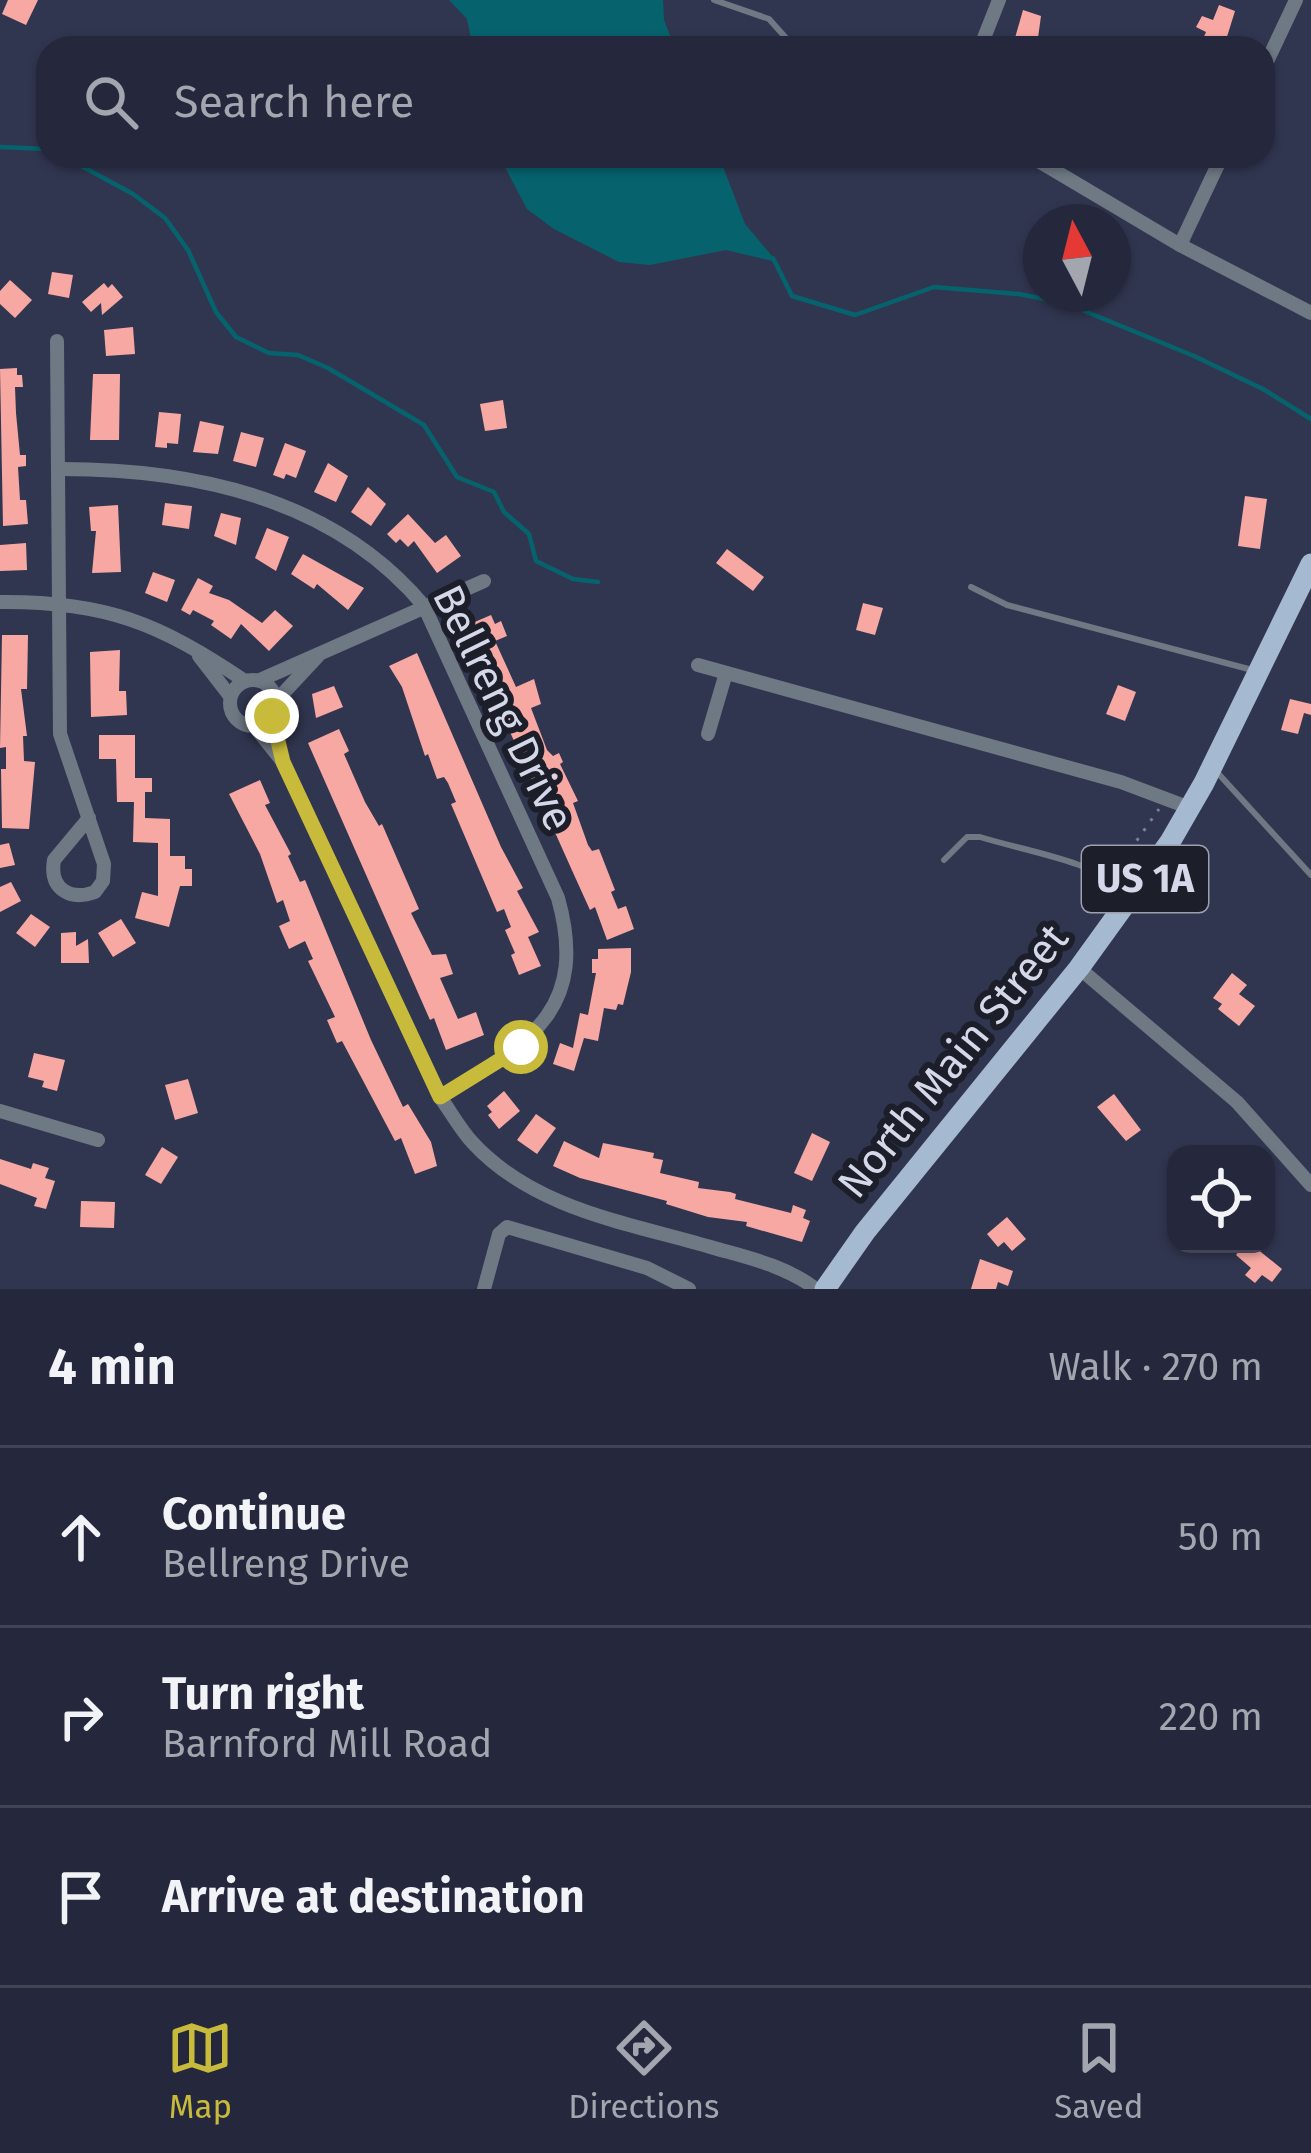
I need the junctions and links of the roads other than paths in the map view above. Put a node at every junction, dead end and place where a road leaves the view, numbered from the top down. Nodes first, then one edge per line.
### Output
1 (714, 0) edge
2 (999, 0) edge
3 (1296, 0) edge
4 (784, 36) edge
5 (985, 36) edge
6 (1275, 45) edge
7 (1050, 168) edge
8 (1216, 168) edge
9 (1180, 245) junction
10 (1311, 313) edge
11 (57, 341) dead end
12 (61, 469) junction
13 (1311, 564) edge
14 (484, 580) dead end
15 (971, 586) dead end
16 (0, 602) edge
17 (59, 602) junction
18 (424, 607) junction
19 (191, 648) junction
20 (318, 656) junction
21 (698, 665) dead end
22 (1259, 672) junction
23 (726, 673) junction
24 (253, 681) junction
25 (230, 696) junction
26 (274, 709) junction
27 (255, 727) junction
28 (708, 734) dead end
29 (283, 762) junction
30 (1212, 767) junction
31 (1190, 808) junction
32 (88, 818) junction
33 (944, 860) dead end
34 (1311, 875) edge
35 (1135, 894) junction
36 (1079, 968) junction
37 (440, 1097) junction
38 (0, 1111) edge
39 (98, 1140) dead end
40 (1311, 1185) edge
41 (484, 1289) edge
42 (689, 1289) edge
43 (815, 1289) edge
44 (826, 1289) edge

1 - 4 lane
2 - 5 street
3 - 6 street
7 - 9 street
8 - 9 street
9 - 10 street
11 - 12 street
12 - 17 street
12 - 18 street, Bellreng Drive
13 - 22 main road, North Main Street / US 1A
14 - 18 street
15 - 22 lane
16 - 17 street
17 - 19 street
17 - 32 street
18 - 20 street
18 - 37 street, Bellreng Drive
19 - 24 street
19 - 25 street
20 - 24 street
20 - 26 street
21 - 23 street
22 - 30 main road, North Main Street / US 1A
23 - 28 street
23 - 31 street
24 - 25 street
24 - 26 street
25 - 27 street
26 - 27 street
26 - 29 street
27 - 29 street
29 - 37 street
30 - 31 main road, North Main Street / US 1A
30 - 34 lane
31 - 35 main road, North Main Street / US 1A
32 - 32 street
33 - 35 lane
35 - 36 main road, North Main Street / US 1A
36 - 40 street
36 - 44 main road, North Main Street / US 1A
37 - 43 street
38 - 39 street
41 - 42 street

